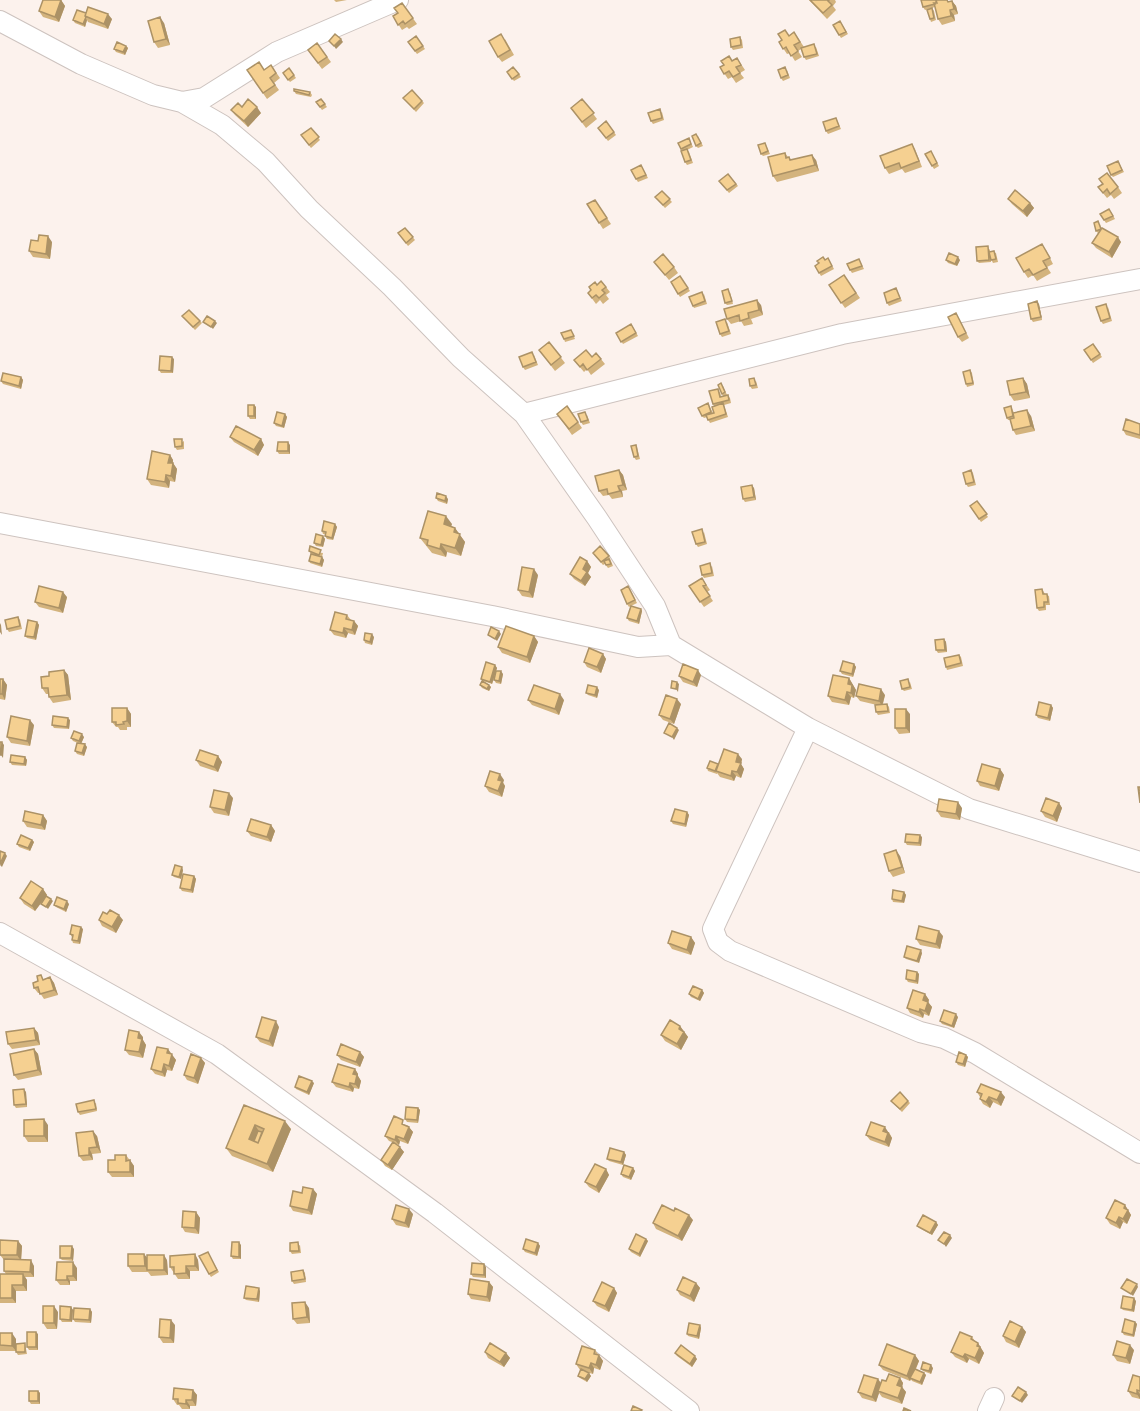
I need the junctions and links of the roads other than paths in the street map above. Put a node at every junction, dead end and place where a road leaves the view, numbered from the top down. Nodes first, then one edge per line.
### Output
1 (398, 0) edge
2 (0, 21) edge
3 (182, 102) junction
4 (1140, 279) edge
5 (524, 414) junction
6 (0, 523) edge
7 (671, 645) junction
8 (808, 728) junction
9 (1140, 862) edge
10 (0, 933) edge
11 (1140, 1153) edge
12 (689, 1411) edge

1 - 3 street
2 - 3 street
3 - 5 street
4 - 5 street
5 - 7 street
6 - 7 street
7 - 8 street
8 - 9 street
8 - 11 street
10 - 12 street

